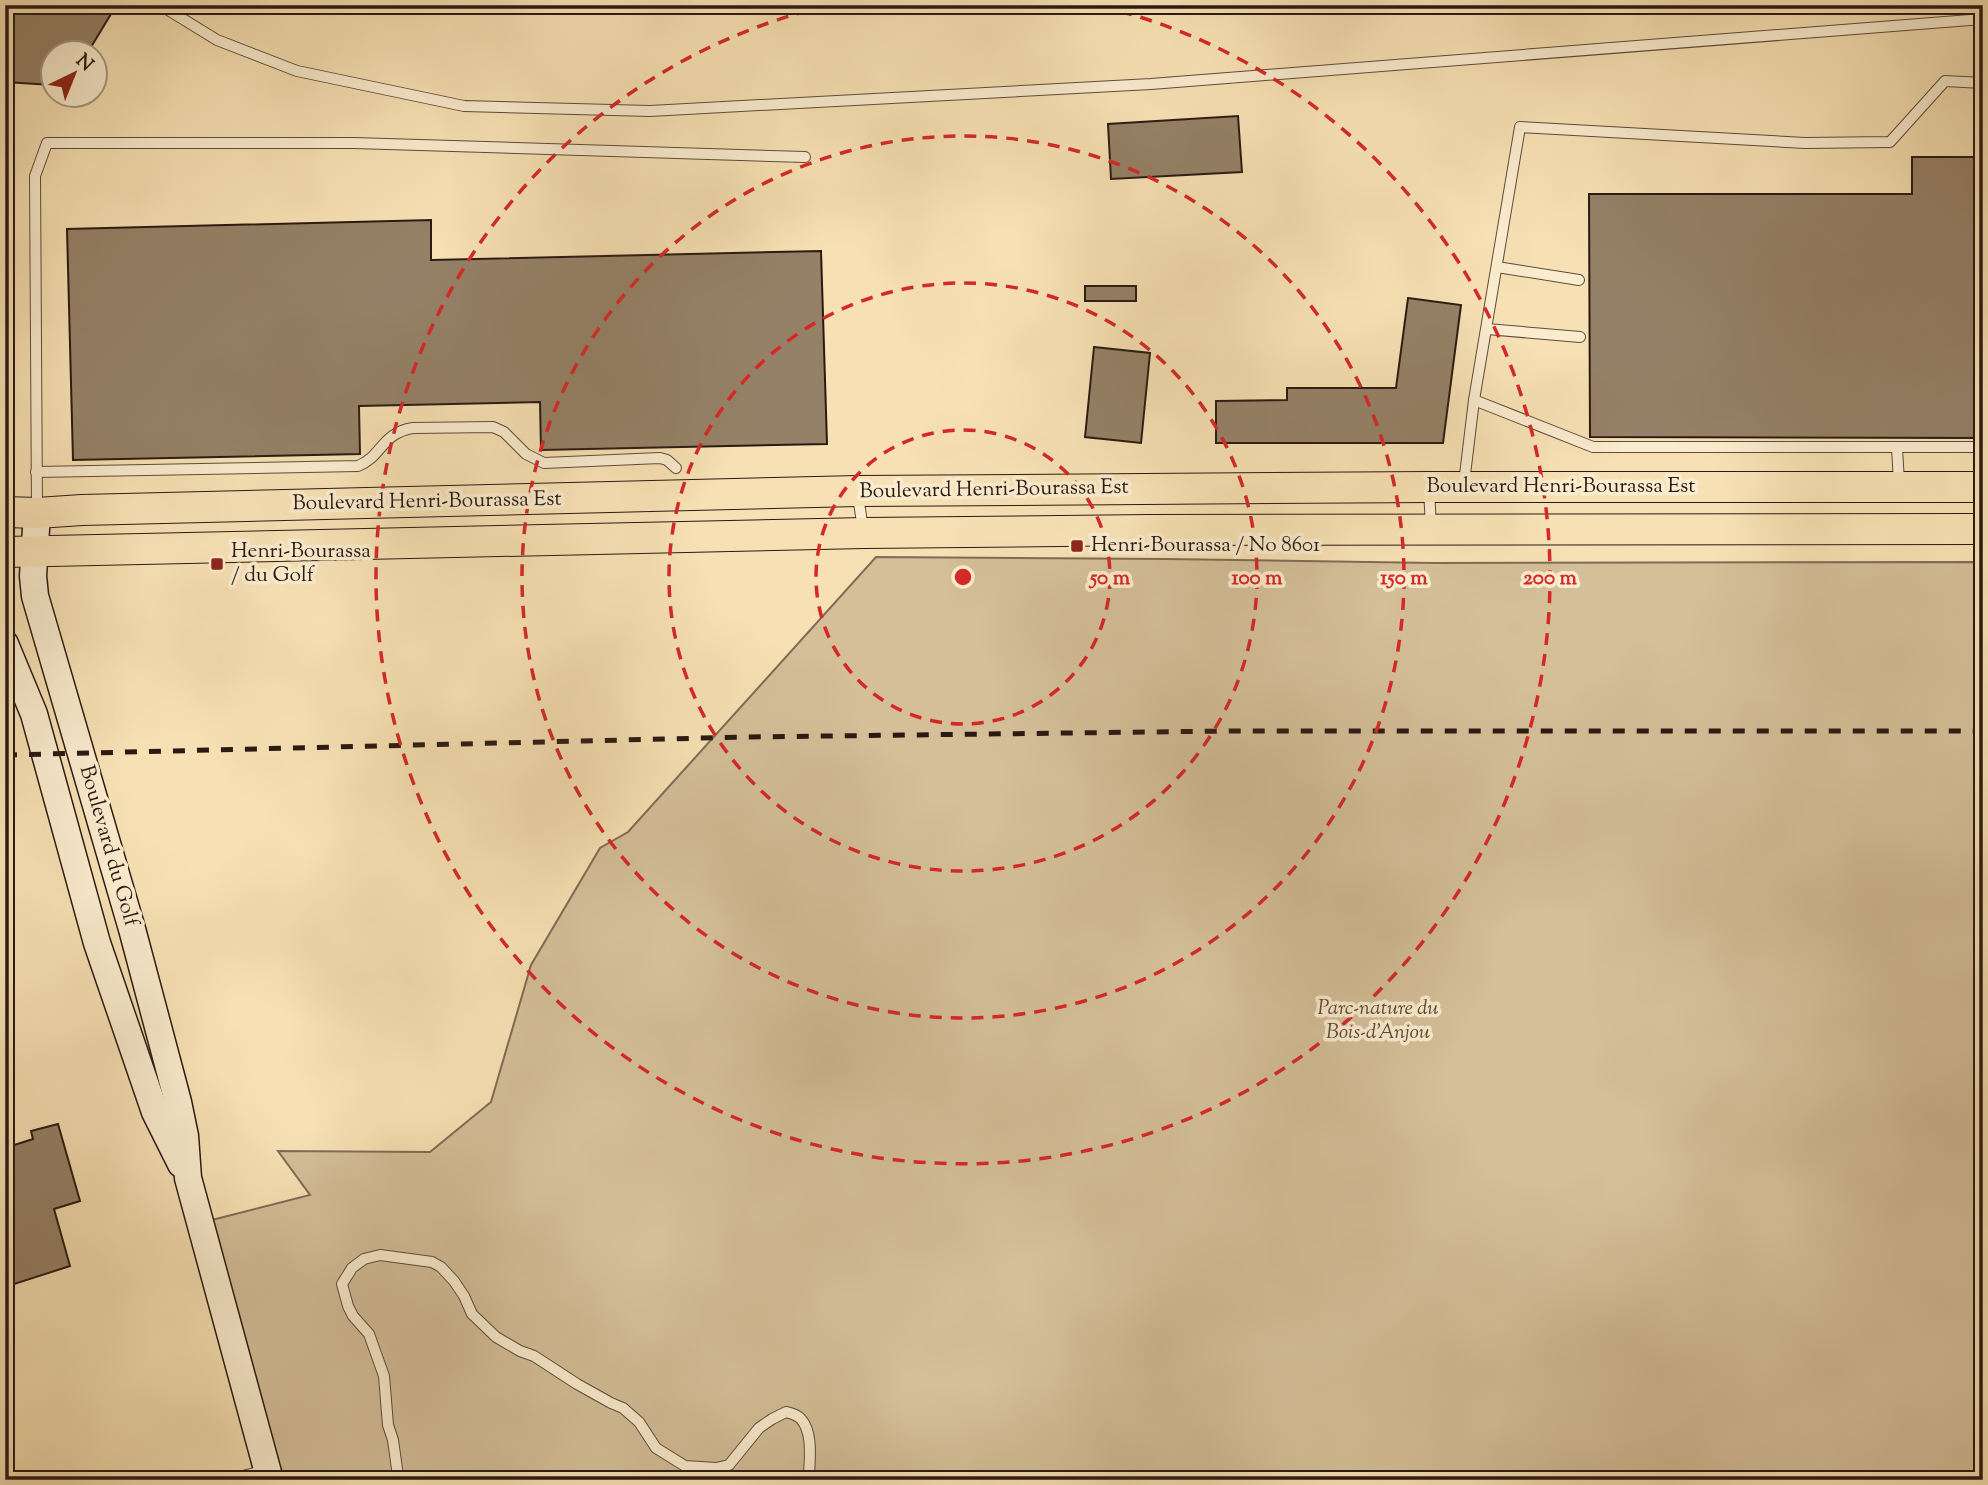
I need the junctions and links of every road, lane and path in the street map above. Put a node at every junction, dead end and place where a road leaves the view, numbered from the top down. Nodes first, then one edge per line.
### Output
1 (160, 5) edge
2 (1983, 19) edge
3 (1983, 83) edge
4 (805, 157) dead end
5 (1497, 267) junction
6 (1578, 280) dead end
7 (1488, 329) junction
8 (1580, 337) dead end
9 (1474, 400) junction
10 (1983, 447) edge
11 (1897, 448) junction
12 (676, 468) dead end
13 (36, 472) junction
14 (1429, 487) junction
15 (1464, 487) junction
16 (1899, 487) junction
17 (1983, 487) edge
18 (858, 491) junction
19 (5, 512) edge
20 (37, 513) junction
21 (1983, 529) edge
22 (1432, 531) junction
23 (864, 533) junction
24 (20, 552) edge
25 (5, 644) edge
26 (188, 1178) junction
27 (268, 1475) edge
28 (227, 1480) edge
29 (401, 1480) edge
30 (809, 1480) edge

1 - 2 lane
3 - 5 lane
4 - 13 lane
5 - 6 lane
5 - 7 lane
7 - 8 lane
7 - 9 lane
9 - 11 lane
9 - 15 lane
10 - 11 lane
11 - 16 lane
12 - 13 lane
13 - 20 lane
14 - 15 main road, Boulevard Henri-Bourassa Est
14 - 18 main road, Boulevard Henri-Bourassa Est
14 - 22 lane
15 - 16 main road, Boulevard Henri-Bourassa Est
16 - 17 main road, Boulevard Henri-Bourassa Est
18 - 20 main road, Boulevard Henri-Bourassa Est
18 - 23 lane
19 - 20 main road, Boulevard Henri-Bourassa Est
20 - 24 street, Boulevard du Golf
21 - 22 main road, Boulevard Henri-Bourassa Est
22 - 23 main road, Boulevard Henri-Bourassa Est
23 - 24 main road, Boulevard Henri-Bourassa Est
24 - 26 street, Boulevard du Golf
25 - 26 street, Boulevard du Golf
26 - 27 street, Boulevard du Golf
27 - 28 lane
29 - 30 lane

